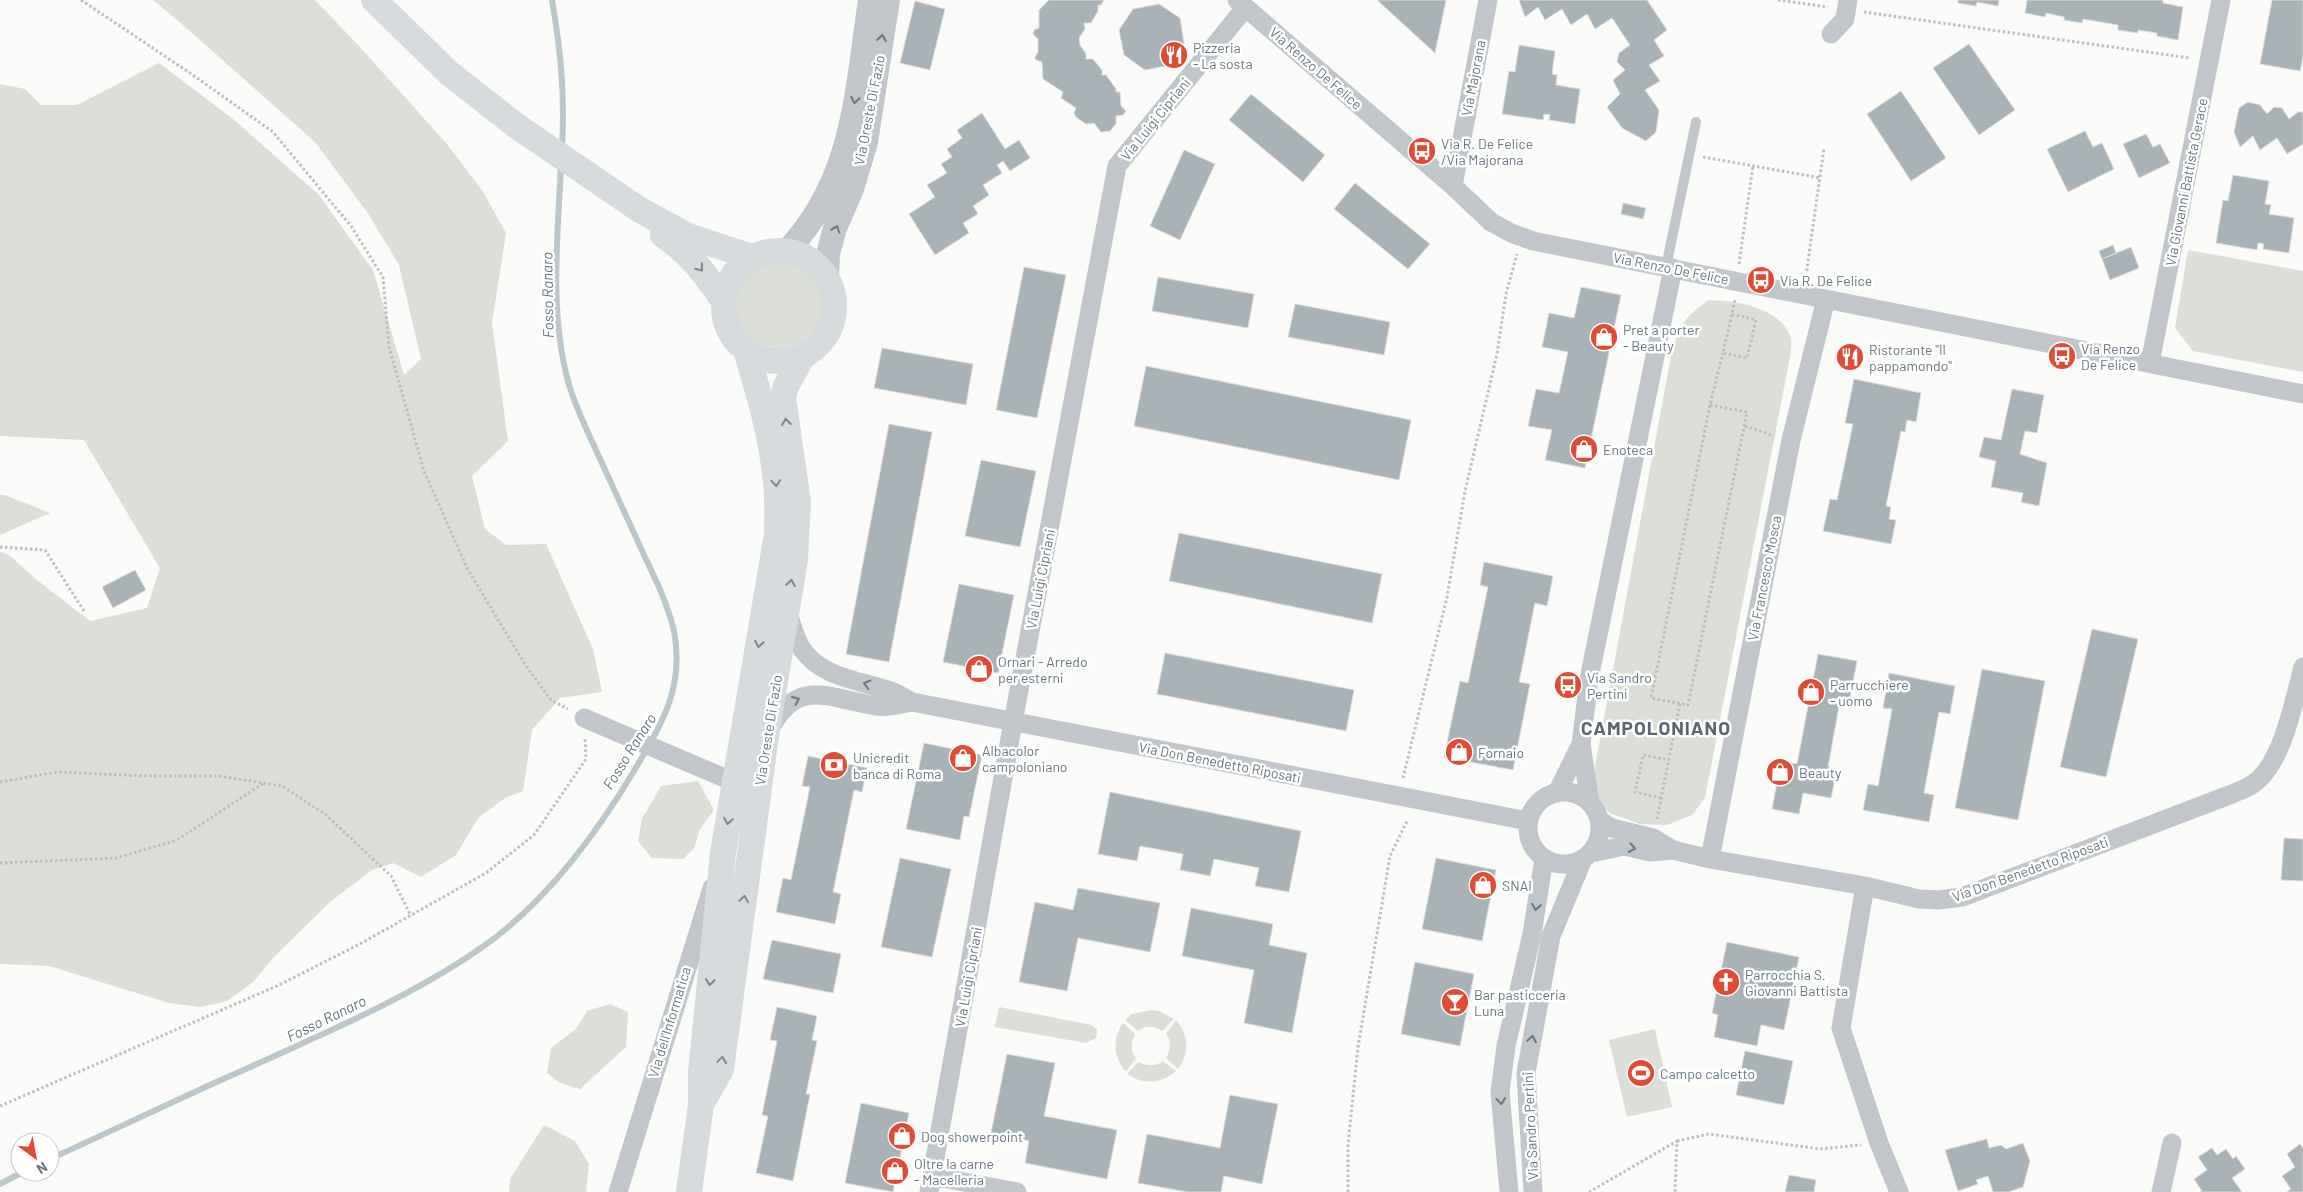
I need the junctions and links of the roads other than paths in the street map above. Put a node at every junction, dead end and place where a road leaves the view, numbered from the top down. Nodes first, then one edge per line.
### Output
1 (374, 0) edge
2 (870, 0) edge
3 (888, 0) edge
4 (1488, 0) edge
5 (2221, 0) edge
6 (1240, 4) edge
7 (1847, 5) edge
8 (1831, 34) dead end
9 (1696, 122) dead end
10 (1453, 186) junction
11 (640, 210) junction
12 (787, 251) junction
13 (752, 257) junction
14 (1669, 268) junction
15 (826, 276) junction
16 (1826, 299) junction
17 (724, 302) junction
18 (746, 350) junction
19 (802, 356) junction
20 (2150, 363) junction
21 (2303, 394) edge
22 (787, 610) junction
23 (2303, 668) edge
24 (912, 702) junction
25 (584, 718) road end
26 (1013, 722) junction
27 (766, 736) junction
28 (1581, 744) junction
29 (734, 782) junction
30 (1557, 793) junction
31 (1590, 803) junction
32 (1528, 821) junction
33 (1600, 821) junction
34 (1673, 850) junction
35 (723, 853) junction
36 (1587, 856) junction
37 (1544, 859) junction
38 (1710, 859) junction
39 (1865, 886) junction
40 (702, 1104) junction
41 (2172, 1143) dead end
42 (931, 1184) edge
43 (618, 1192) edge
44 (690, 1192) edge
45 (1017, 1192) edge
46 (1509, 1192) edge
47 (1533, 1192) edge
48 (1899, 1192) edge
49 (2161, 1192) edge

1 - 11 main road
2 -> 12 street, Via Oreste Di Fazio
15 -> 3 street, Via Oreste Di Fazio
4 - 10 street, Via Majorana
5 - 20 street, Via Giovanni Battista Gerace
6 - 10 street, Via Renzo De Felice
6 - 26 street, Via Luigi Cipriani
7 - 8 street
9 - 14 lane
10 - 14 street, Via Renzo De Felice
11 - 13 main road
11 -> 17 main road
12 - 13 main road
12 - 15 main road
13 - 17 main road
14 - 16 street, Via Renzo De Felice
14 - 28 street
15 - 19 main road
16 - 20 street, Via Renzo De Felice
16 - 38 street, Via Francesco Mosca
17 - 18 main road
18 - 19 main road
18 -> 29 main road, Via Oreste Di Fazio
22 -> 19 main road, Via Oreste Di Fazio
20 - 21 street, Via Renzo De Felice
24 -> 22 street
22 - 27 main road, Via Oreste Di Fazio
23 - 39 street, Via Don Benedetto Riposati
24 - 26 street, Via Don Benedetto Riposati
27 -> 24 street
25 - 29 street
26 - 32 street, Via Don Benedetto Riposati
26 - 42 street, Via Luigi Cipriani
40 -> 27 main road, Via Oreste Di Fazio
28 - 30 street
28 - 31 street
29 -> 35 main road, Via Oreste Di Fazio
30 - 31 street
30 - 32 street
31 - 33 street
32 - 37 street
33 - 34 street, Via Don Benedetto Riposati
33 - 36 street
36 -> 34 street, Via Don Benedetto Riposati
34 - 38 street, Via Don Benedetto Riposati
35 -> 40 main road, Via Oreste Di Fazio
35 - 43 street, Via dell'Informatica
36 - 37 street
47 -> 36 street, Via Sandro Pertini
37 -> 46 street, Via Sandro Pertini
38 - 39 street, Via Don Benedetto Riposati
39 - 48 street
40 - 44 main road, Via Oreste Di Fazio
41 - 49 street
42 - 45 street

